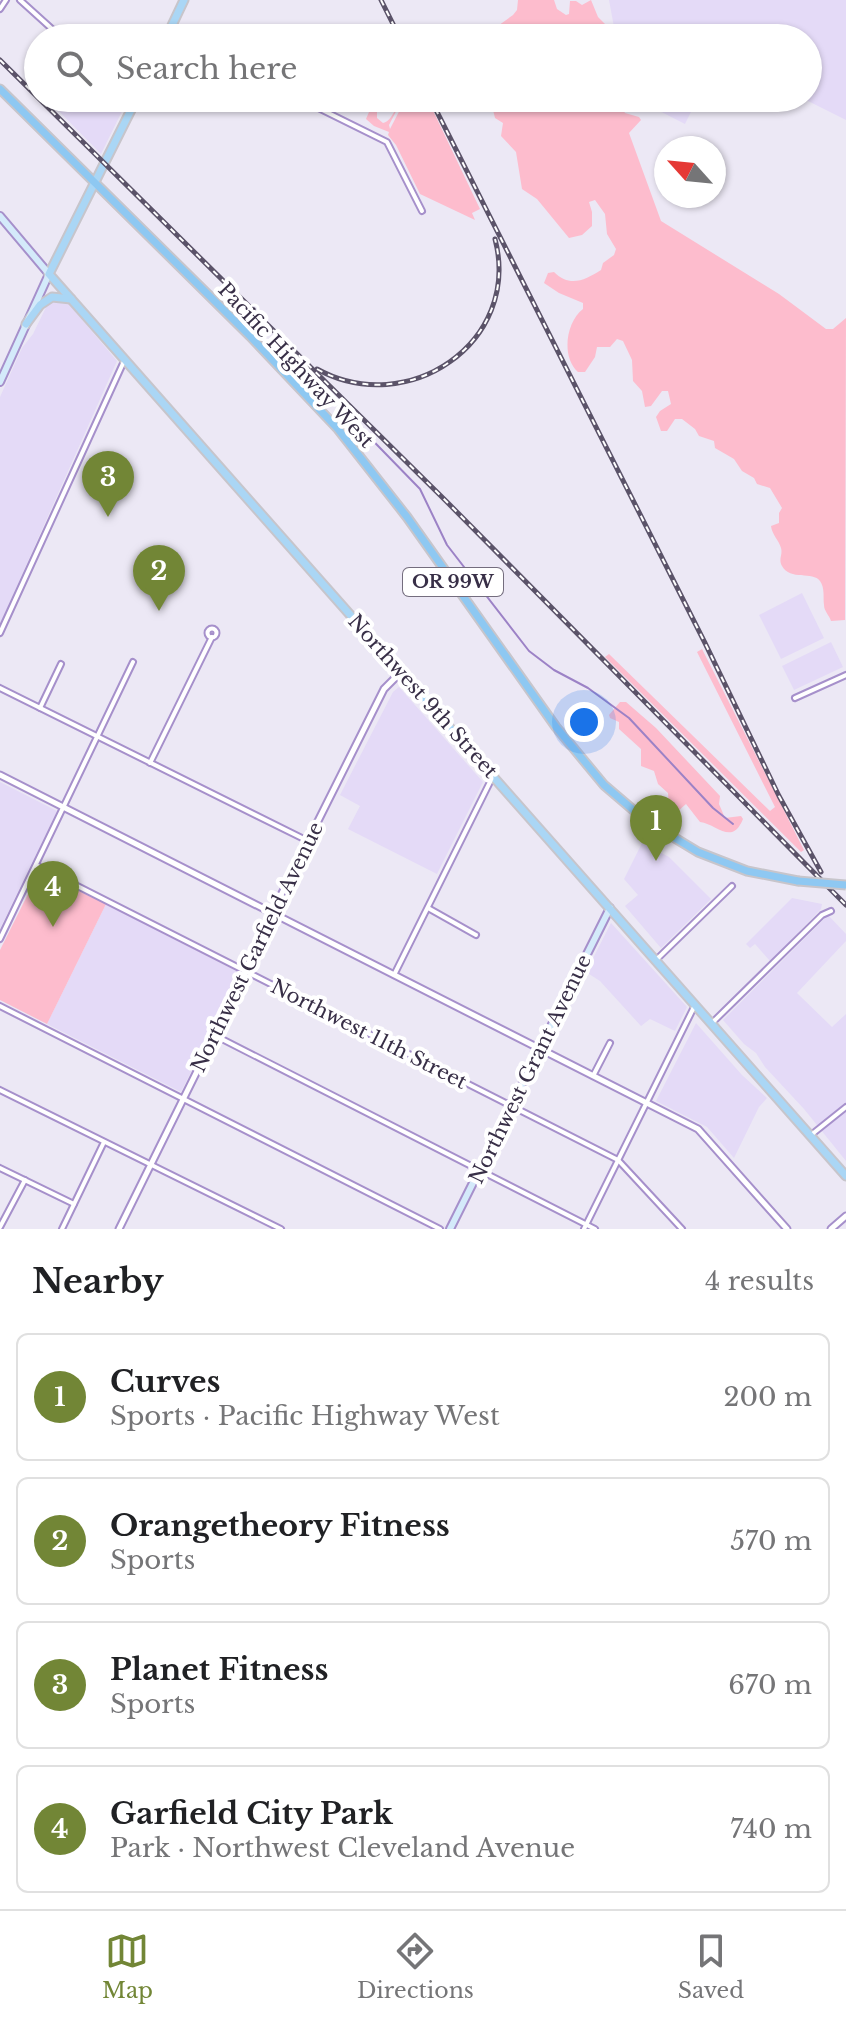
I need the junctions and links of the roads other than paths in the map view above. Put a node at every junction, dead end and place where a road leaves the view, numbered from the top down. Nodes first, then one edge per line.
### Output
1 (6, 0) edge
2 (20, 0) edge
3 (184, 0) edge
4 (0, 9) edge
5 (47, 24) edge
6 (175, 24) edge
7 (0, 89) edge
8 (129, 112) edge
9 (326, 112) edge
10 (96, 183) junction
11 (422, 211) dead end
12 (0, 216) edge
13 (49, 274) junction
14 (73, 300) junction
15 (26, 324) junction
16 (125, 359) junction
17 (0, 382) edge
18 (0, 633) edge
19 (212, 637) dead end
20 (133, 662) dead end
21 (61, 664) dead end
22 (402, 671) junction
23 (846, 675) edge
24 (0, 688) edge
25 (795, 698) dead end
26 (40, 708) junction
27 (97, 736) junction
28 (150, 763) junction
29 (0, 775) edge
30 (494, 776) junction
31 (64, 807) junction
32 (308, 841) junction
33 (36, 865) junction
34 (846, 885) edge
35 (732, 886) dead end
36 (428, 908) junction
37 (610, 908) junction
38 (831, 911) dead end
39 (273, 914) junction
40 (476, 935) dead end
41 (0, 939) edge
42 (656, 960) junction
43 (246, 972) junction
44 (394, 975) junction
45 (695, 1004) junction
46 (0, 1006) edge
47 (712, 1023) junction
48 (214, 1035) junction
49 (610, 1043) dead end
50 (540, 1050) junction
51 (593, 1076) junction
52 (0, 1090) edge
53 (183, 1098) junction
54 (646, 1103) junction
55 (511, 1107) junction
56 (846, 1107) edge
57 (811, 1135) junction
58 (104, 1142) junction
59 (618, 1160) junction
60 (151, 1164) junction
61 (0, 1168) edge
62 (480, 1170) junction
63 (846, 1176) edge
64 (25, 1180) junction
65 (74, 1204) junction
66 (846, 1216) edge
67 (0, 1227) edge
68 (120, 1227) edge
69 (585, 1227) edge
70 (62, 1229) edge
71 (130, 1229) edge
72 (281, 1229) edge
73 (440, 1229) edge
74 (450, 1229) edge
75 (595, 1229) edge
76 (682, 1229) edge
77 (787, 1229) edge
78 (831, 1229) edge

1 - 4 street
2 - 5 street
3 - 6 main road
7 - 10 highway, Pacific Highway West / OR 99W
8 - 10 main road
9 - 11 street
10 - 13 main road
10 - 34 highway, Pacific Highway West / OR 99W, bridge
12 - 13 main road, Northwest 9th Street
13 - 14 main road, Northwest 9th Street
13 - 15 main road
14 - 15 main road
14 - 16 main road, Northwest 9th Street
15 - 17 main road
16 - 18 street
16 - 22 main road, Northwest 9th Street
19 - 28 street
20 - 27 street
21 - 26 street
22 - 30 main road, Northwest 9th Street
22 - 32 street, Northwest Garfield Avenue
23 - 25 street
24 - 26 street
26 - 27 street
27 - 28 street
27 - 31 street
28 - 32 street
29 - 31 street
30 - 36 street
30 - 37 main road, Northwest 9th Street
31 - 33 street
31 - 39 street
32 - 39 street, Northwest Garfield Avenue
33 - 41 street
33 - 43 street, Northwest 11th Street
35 - 42 street
36 - 40 street
36 - 44 street
37 - 42 main road, Northwest 9th Street
37 - 50 main road, Northwest Grant Avenue
38 - 47 street
39 - 43 street, Northwest Garfield Avenue
39 - 44 street
42 - 45 main road, Northwest 9th Street
43 - 48 street, Northwest Garfield Avenue
43 - 55 street, Northwest 11th Street
44 - 50 street
45 - 47 main road, Northwest 9th Street
45 - 54 street
46 - 53 street
47 - 57 main road, Northwest 9th Street
48 - 53 street, Northwest Garfield Avenue
48 - 62 street
49 - 51 street
50 - 51 street
50 - 55 main road, Northwest Grant Avenue
51 - 54 street
52 - 58 street
53 - 60 street, Northwest Garfield Avenue
53 - 73 street
54 - 59 street
54 - 77 street
55 - 59 street, Northwest 11th Street
55 - 62 main road, Northwest Grant Avenue
56 - 57 street
57 - 63 main road, Northwest 9th Street
58 - 60 street
58 - 65 street
59 - 69 street
59 - 76 street, Northwest 11th Street
60 - 68 street, Northwest Garfield Avenue
60 - 72 street
61 - 64 street
62 - 69 street
62 - 74 main road, Northwest Grant Avenue
64 - 65 street
64 - 67 street
65 - 70 street
66 - 78 street
68 - 71 street
69 - 75 street

